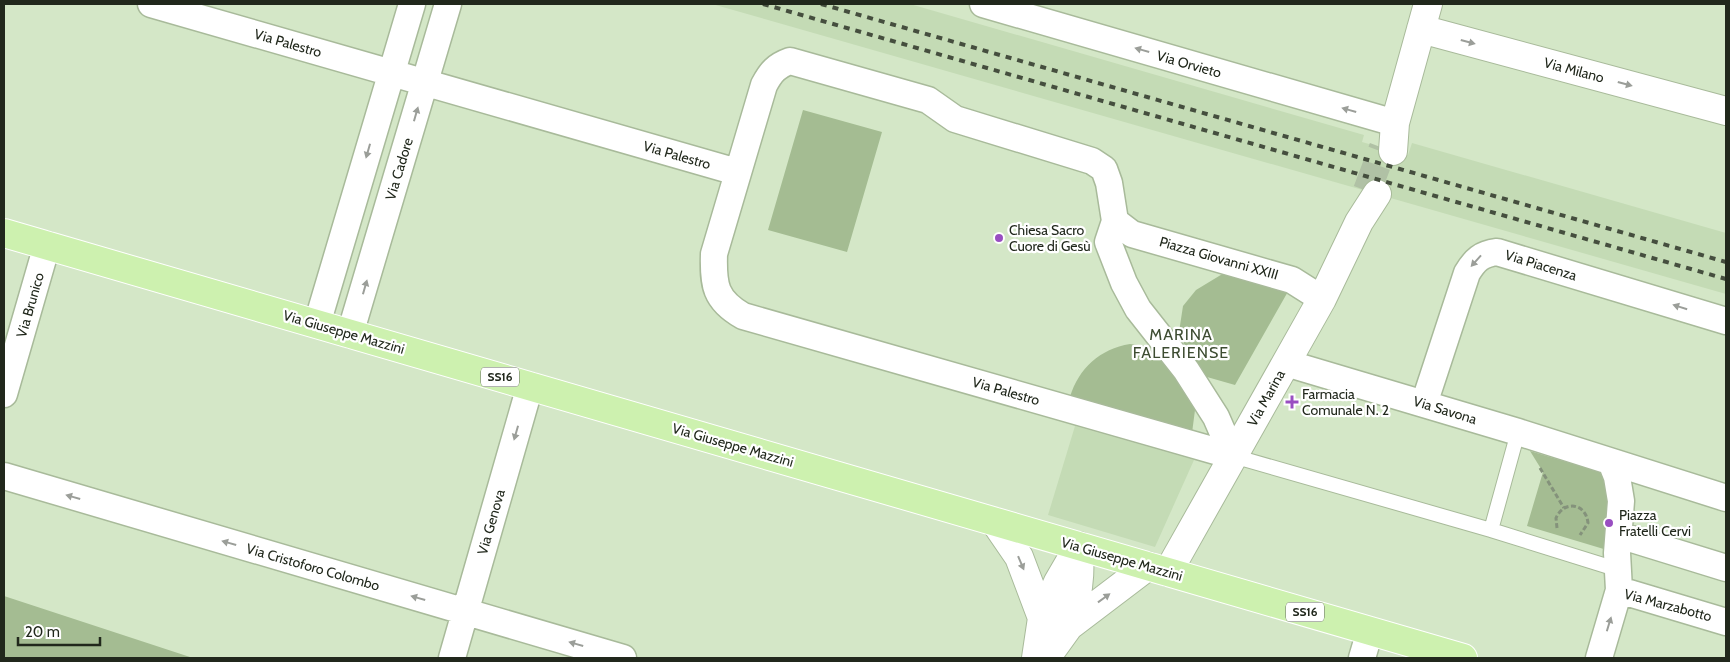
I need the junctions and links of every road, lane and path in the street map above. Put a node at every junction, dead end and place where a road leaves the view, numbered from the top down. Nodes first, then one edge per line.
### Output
1 (151, 4) edge
2 (412, 4) edge
3 (448, 4) edge
4 (983, 4) edge
5 (1425, 16) edge
6 (392, 73) junction
7 (425, 82) junction
8 (1726, 111) edge
9 (1395, 124) junction
10 (1388, 149) tunnel mouth
11 (737, 172) junction
12 (1372, 193) tunnel mouth
13 (1115, 221) junction
14 (4, 232) edge
15 (47, 245) junction
16 (1322, 299) junction
17 (1726, 321) edge
18 (317, 324) junction
19 (350, 334) junction
20 (1286, 362) junction
21 (530, 386) junction
22 (4, 394) edge
23 (1424, 404) junction
24 (1518, 432) junction
25 (1233, 456) junction
26 (1611, 462) junction
27 (1543, 472) dead end
28 (4, 476) edge
29 (1726, 498) edge
30 (1564, 508) junction
31 (995, 522) junction
32 (1491, 530) junction
33 (1560, 533) dead end
34 (1619, 535) junction
35 (1575, 537) dead end
36 (1078, 546) junction
37 (1726, 568) edge
38 (1158, 569) junction
39 (1618, 579) junction
40 (465, 612) junction
41 (1042, 618) junction
42 (1726, 622) edge
43 (1069, 626) junction
44 (1370, 631) junction
45 (452, 658) edge
46 (623, 658) edge
47 (1036, 658) edge
48 (1046, 658) edge
49 (1362, 658) edge
50 (1463, 658) edge
51 (1599, 658) edge

1 - 6 street, Via Palestro
2 - 6 street
3 - 7 street, Via Cadore
9 -> 4 street, Via Orvieto
5 -> 8 street, Via Milano
5 - 9 street
6 - 7 street, Via Palestro
6 -> 18 street
7 - 11 street, Via Palestro
19 -> 7 street, Via Cadore
9 - 10 street
11 - 13 street
11 - 25 street, Via Palestro
12 - 16 street, Via Marina
13 - 16 street, Piazza Giovanni XXIII
13 - 25 street
14 - 15 main road, Via Giuseppe Mazzini / SS16
15 - 18 main road, Via Giuseppe Mazzini / SS16
15 - 22 street, Via Brunico
16 - 20 street, Via Marina
17 -> 23 street, Via Piacenza
18 - 19 main road, Via Giuseppe Mazzini / SS16
19 - 21 main road, Via Giuseppe Mazzini / SS16
20 - 23 street, Via Savona
20 - 25 street, Via Marina
21 - 31 main road, Via Giuseppe Mazzini / SS16
21 -> 40 street, Via Genova
23 - 24 street, Via Savona
24 - 26 street
24 - 32 lane
25 - 32 lane
25 - 38 street, Via Marina
26 - 29 street
26 - 34 street
27 - 30 path
40 -> 28 street, Via Cristoforo Colombo
30 - 33 path
30 - 35 path
31 - 36 main road, Via Giuseppe Mazzini / SS16
31 -> 41 street
32 - 39 lane
34 - 37 street
34 - 39 street
36 - 38 main road, Via Giuseppe Mazzini / SS16
36 - 41 street
36 - 43 street
43 -> 38 street
38 - 44 main road, Via Giuseppe Mazzini / SS16
39 - 42 street, Via Marzabotto
51 -> 39 street, Via Marzabotto
40 - 45 street, Via Genova
46 -> 40 street, Via Cristoforo Colombo
41 - 47 street
43 - 48 street
44 - 49 street
44 - 50 main road, Via Giuseppe Mazzini / SS16

